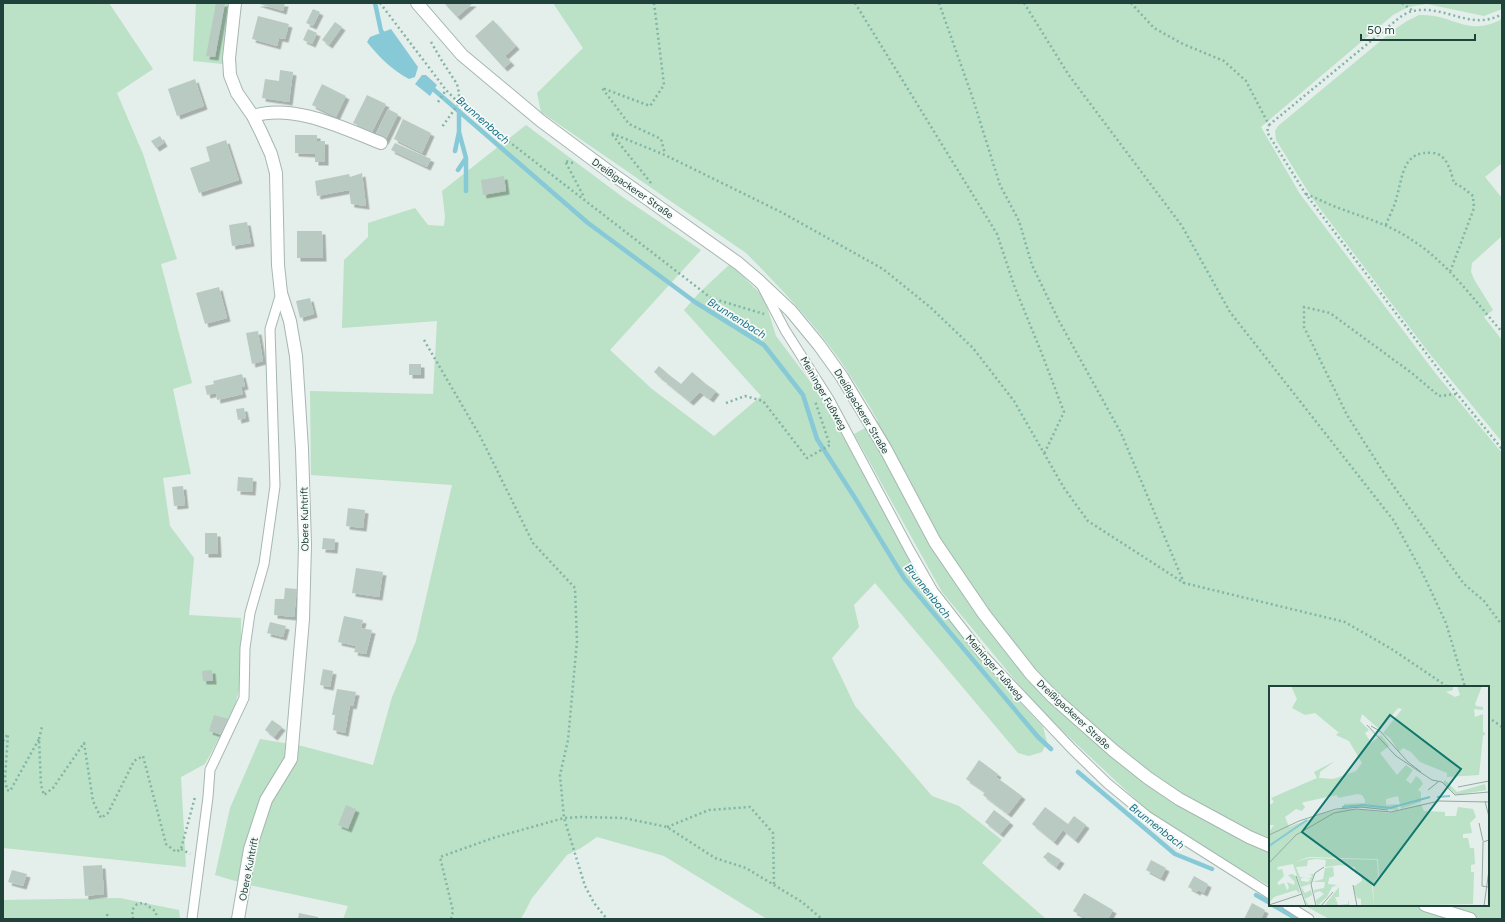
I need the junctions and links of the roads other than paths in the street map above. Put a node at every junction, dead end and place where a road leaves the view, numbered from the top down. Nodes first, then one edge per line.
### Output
1 (235, 3) edge
2 (417, 3) edge
3 (253, 116) junction
4 (381, 143) dead end
5 (758, 280) junction
6 (281, 293) junction
7 (1269, 846) edge
8 (1269, 893) edge
9 (1289, 906) edge
10 (1428, 906) edge
11 (192, 919) edge
12 (238, 919) edge
13 (1309, 919) edge
14 (1470, 919) edge

1 - 3 street, Obere Kuhtrift
2 - 5 street, Dreißigackerer Straße
3 - 4 street
3 - 6 street, Obere Kuhtrift
5 - 7 street, Dreißigackerer Straße
5 - 8 lane, Meininger Fußweg
6 - 11 lane
6 - 12 street, Obere Kuhtrift
9 - 13 lane
10 - 14 street

